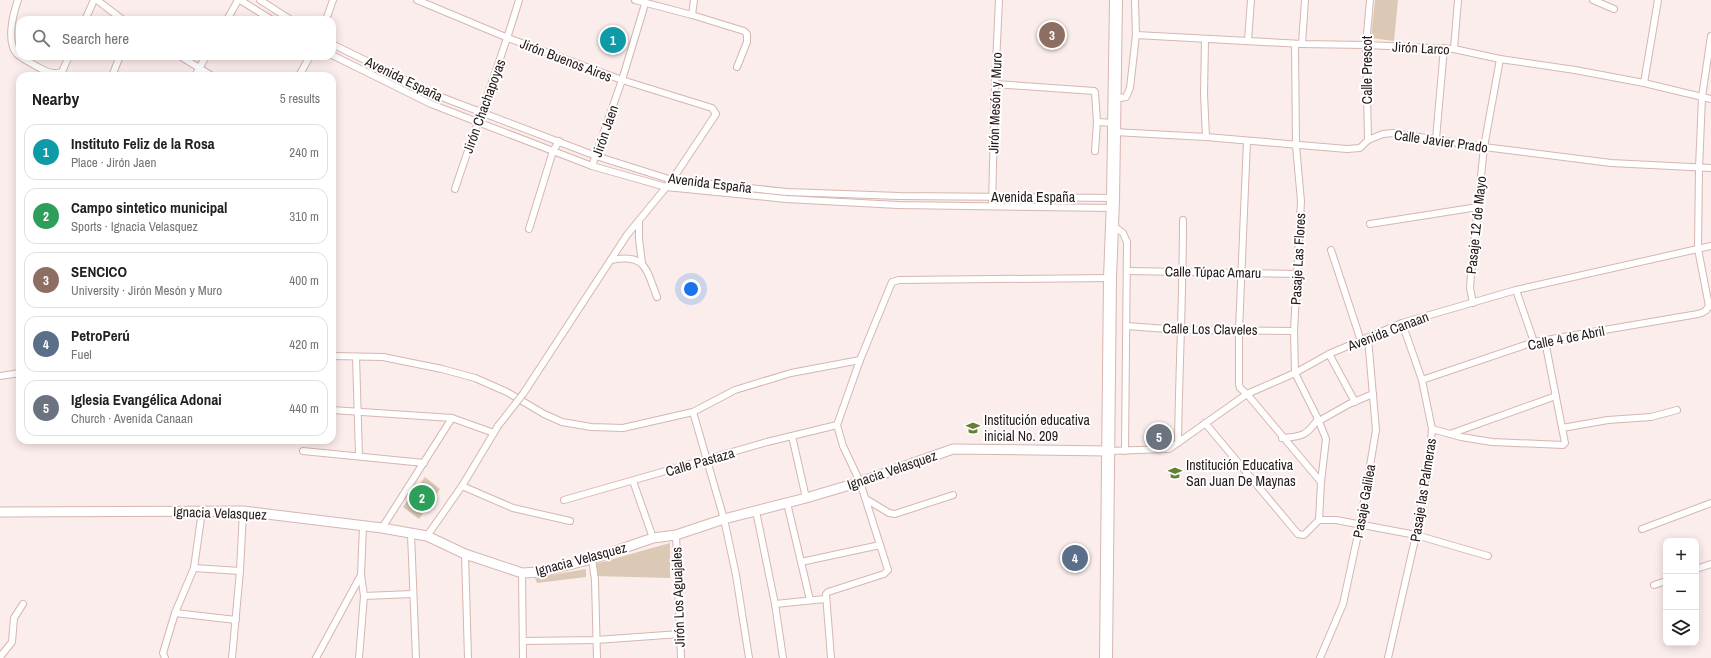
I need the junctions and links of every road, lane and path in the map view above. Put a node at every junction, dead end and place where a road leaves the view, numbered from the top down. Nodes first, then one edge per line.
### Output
1 (18, 0) edge
2 (94, 0) edge
3 (97, 0) edge
4 (239, 0) edge
5 (260, 0) edge
6 (333, 0) edge
7 (417, 0) edge
8 (519, 0) edge
9 (635, 0) edge
10 (694, 0) edge
11 (1000, 0) edge
12 (1116, 0) edge
13 (1135, 0) edge
14 (1251, 0) edge
15 (1305, 0) edge
16 (1370, 0) edge
17 (1458, 0) edge
18 (1593, 0) edge
19 (1658, 0) edge
20 (645, 4) junction
21 (1614, 9) dead end
22 (692, 15) junction
23 (87, 16) edge
24 (118, 16) edge
25 (229, 16) edge
26 (265, 16) edge
27 (285, 16) edge
28 (327, 16) edge
29 (1136, 35) junction
30 (1711, 36) edge
31 (508, 38) junction
32 (1205, 40) junction
33 (1248, 40) junction
34 (1299, 44) junction
35 (1366, 45) junction
36 (336, 46) edge
37 (1444, 48) junction
38 (1454, 49) junction
39 (16, 52) edge
40 (1710, 53) edge
41 (336, 57) edge
42 (1500, 59) junction
43 (26, 60) edge
44 (67, 60) edge
45 (118, 60) edge
46 (187, 60) edge
47 (203, 60) edge
48 (308, 60) edge
49 (199, 67) junction
50 (737, 67) dead end
51 (47, 72) edge
52 (62, 72) edge
53 (114, 72) edge
54 (197, 72) edge
55 (206, 72) edge
56 (301, 72) edge
57 (622, 80) junction
58 (1644, 83) junction
59 (995, 84) junction
60 (1702, 97) junction
61 (1114, 99) junction
62 (1711, 99) edge
63 (481, 113) junction
64 (477, 122) junction
65 (1097, 122) junction
66 (1114, 127) junction
67 (1206, 137) junction
68 (1436, 139) junction
69 (1368, 140) junction
70 (558, 141) junction
71 (1247, 142) junction
72 (1296, 146) junction
73 (1484, 147) junction
74 (1095, 150) dead end
75 (553, 151) junction
76 (596, 156) junction
77 (592, 166) junction
78 (1699, 168) junction
79 (1711, 168) edge
80 (672, 180) junction
81 (666, 187) junction
82 (455, 189) dead end
83 (992, 197) junction
84 (1113, 203) junction
85 (992, 206) junction
86 (1478, 207) junction
87 (639, 220) junction
88 (1183, 220) dead end
89 (1370, 224) dead end
90 (1112, 225) junction
91 (529, 228) dead end
92 (1711, 246) edge
93 (1698, 249) junction
94 (1331, 250) dead end
95 (611, 260) junction
96 (642, 263) junction
97 (1128, 271) junction
98 (1183, 272) junction
99 (1242, 272) junction
100 (1298, 274) junction
101 (1110, 278) junction
102 (1516, 290) junction
103 (657, 297) dead end
104 (1472, 303) junction
105 (1710, 306) edge
106 (1402, 323) junction
107 (1127, 326) junction
108 (1180, 330) junction
109 (1239, 330) junction
110 (1294, 331) junction
111 (1368, 338) junction
112 (1361, 341) junction
113 (1545, 341) junction
114 (1534, 342) junction
115 (1329, 354) junction
116 (336, 356) edge
117 (356, 357) junction
118 (860, 360) junction
119 (1295, 373) junction
120 (16, 374) edge
121 (0, 376) edge
122 (1422, 380) junction
123 (1248, 394) junction
124 (1372, 394) junction
125 (1556, 396) junction
126 (1355, 402) junction
127 (336, 410) edge
128 (1677, 410) dead end
129 (357, 411) junction
130 (693, 412) junction
131 (452, 418) junction
132 (1319, 420) junction
133 (1206, 423) junction
134 (837, 425) junction
135 (1562, 428) junction
136 (1432, 429) junction
137 (494, 433) junction
138 (1450, 434) junction
139 (792, 436) junction
140 (1282, 438) junction
141 (1178, 443) junction
142 (303, 451) dead end
143 (1108, 451) junction
144 (1125, 451) junction
145 (359, 456) junction
146 (706, 460) junction
147 (424, 463) junction
148 (633, 481) junction
149 (860, 482) junction
150 (1321, 482) junction
151 (462, 486) junction
152 (953, 495) dead end
153 (806, 498) junction
154 (866, 499) junction
155 (564, 500) dead end
156 (787, 503) junction
157 (1711, 503) edge
158 (202, 511) junction
159 (243, 511) junction
160 (756, 511) junction
161 (0, 512) edge
162 (724, 519) junction
163 (1319, 520) junction
164 (570, 521) dead end
165 (1360, 525) junction
166 (363, 526) junction
167 (382, 528) junction
168 (1642, 529) dead end
169 (411, 534) junction
170 (676, 535) junction
171 (1416, 535) junction
172 (427, 536) junction
173 (653, 538) junction
174 (880, 545) junction
175 (465, 554) junction
176 (1488, 556) dead end
177 (592, 559) junction
178 (801, 562) junction
179 (1711, 564) edge
180 (194, 568) junction
181 (1699, 568) edge
182 (240, 571) junction
183 (522, 573) junction
184 (361, 575) junction
185 (1663, 582) edge
186 (1654, 585) dead end
187 (413, 594) junction
188 (364, 596) junction
189 (825, 598) junction
190 (810, 600) junction
191 (23, 604) dead end
192 (775, 604) junction
193 (176, 613) junction
194 (236, 620) junction
195 (680, 634) junction
196 (596, 640) junction
197 (523, 641) junction
198 (0, 657) edge
199 (165, 658) edge
200 (232, 658) edge
201 (316, 658) edge
202 (359, 658) edge
203 (416, 658) edge
204 (468, 658) edge
205 (523, 658) edge
206 (597, 658) edge
207 (681, 658) edge
208 (749, 658) edge
209 (783, 658) edge
210 (831, 658) edge
211 (1106, 658) edge
212 (1320, 658) edge
213 (1388, 658) edge

1 - 39 street
2 - 23 street
3 - 24 street
4 - 25 street
4 - 26 street
5 - 27 street
6 - 28 street
7 - 31 street, Jirón Buenos Aires
8 - 31 street, Jirón Chachapoyas
9 - 20 street
10 - 22 street
11 - 59 street, Jirón Mesón y Muro
12 - 61 highway
13 - 29 street
14 - 33 street
15 - 34 street, Pasaje Las Flores
16 - 35 street, Calle Prescot
17 - 38 street
18 - 21 street
19 - 58 street
20 - 22 street
20 - 57 street, Jirón Jaen
22 - 50 street
29 - 32 street, Jirón Larco
29 - 61 street
30 - 40 street
31 - 57 street, Jirón Buenos Aires
31 - 63 street, Jirón Chachapoyas
32 - 33 street, Jirón Larco
32 - 67 street
33 - 34 street, Jirón Larco
34 - 35 street, Jirón Larco
34 - 72 street, Pasaje Las Flores
35 - 37 street, Jirón Larco
35 - 69 street, Calle Prescot
36 - 63 street, Avenida España
37 - 38 street, Jirón Larco
37 - 68 street
38 - 42 street, Jirón Larco
40 - 60 street
41 - 64 street, Avenida España
42 - 58 street, Jirón Larco
42 - 73 street, Pasaje 12 de Mayo
43 - 51 street
44 - 52 street
45 - 53 street
46 - 49 street
47 - 49 street
48 - 56 street
49 - 54 street
49 - 55 street
57 - 76 street, Jirón Jaen
57 - 80 street, Jirón Buenos Aires
58 - 60 street, Jirón Larco
59 - 65 street
59 - 83 street, Jirón Mesón y Muro
60 - 62 street, Jirón Larco
60 - 78 street
61 - 66 highway
63 - 64 street, Jirón Chachapoyas
63 - 70 street, Avenida España
64 - 75 street, Avenida España
64 - 82 street, Jirón Chachapoyas
65 - 66 street, Calle Javier Prado
65 - 74 street
66 - 67 street, Calle Javier Prado
66 - 84 highway
67 - 71 street, Calle Javier Prado
68 - 69 street, Calle Javier Prado
68 - 73 street, Calle Javier Prado
69 - 72 street, Calle Javier Prado
70 - 75 street
70 - 76 street, Avenida España
71 - 72 street, Calle Javier Prado
71 - 99 street
72 - 100 street, Pasaje Las Flores
73 - 78 street, Calle Javier Prado
73 - 86 street, Pasaje 12 de Mayo
75 - 77 street, Avenida España
75 - 91 street
76 - 77 street, Jirón Jaen
76 - 80 street, Avenida España
77 - 81 street, Avenida España
78 - 79 street, Calle Javier Prado
78 - 93 street
80 - 81 street
80 - 83 street, Avenida España
81 - 85 street, Avenida España
81 - 87 street
83 - 84 street, Avenida España
83 - 85 street, Jirón Mesón y Muro
84 - 85 street, Avenida España
84 - 90 highway
86 - 89 street
86 - 104 street, Pasaje 12 de Mayo
87 - 95 street
87 - 96 street
88 - 98 street
90 - 97 street
90 - 101 highway
92 - 93 street, Avenida Canaan
93 - 102 street, Avenida Canaan
93 - 105 street
94 - 112 street
95 - 96 street
95 - 137 street, bridge
96 - 103 street
97 - 98 street, Calle Túpac Amaru
97 - 107 street
98 - 99 street, Calle Túpac Amaru
98 - 108 street
99 - 100 street, Calle Túpac Amaru
99 - 109 street
100 - 110 street, Pasaje Las Flores
101 - 118 street
101 - 143 highway
102 - 104 street, Avenida Canaan
102 - 114 street
104 - 106 street, Avenida Canaan
105 - 113 street, Calle 4 de Abril
106 - 111 street, Avenida Canaan
106 - 122 street, Pasaje las Palmeras
107 - 108 street, Calle Los Claveles
107 - 144 street
108 - 109 street, Calle Los Claveles
108 - 141 street
109 - 110 street, Calle Los Claveles
109 - 123 street
110 - 119 street, Pasaje Las Flores
111 - 112 street, Avenida Canaan
111 - 124 street, Pasaje Galilea
112 - 115 street, Avenida Canaan
113 - 114 street, Calle 4 de Abril
113 - 125 street
114 - 122 street, Calle 4 de Abril
115 - 119 street, Avenida Canaan
115 - 126 street
116 - 117 street
117 - 129 street
117 - 130 street
118 - 130 street
118 - 134 street
119 - 123 street, Avenida Canaan
119 - 132 street
120 - 121 street
122 - 136 street, Pasaje las Palmeras
123 - 133 street, Avenida Canaan
123 - 140 street
124 - 126 street
124 - 165 street, Pasaje Galilea
125 - 135 street
125 - 138 street
126 - 132 street
127 - 129 street
128 - 135 street
129 - 131 street
129 - 145 street
130 - 146 street
131 - 137 street
131 - 147 street
132 - 140 street
132 - 150 street
133 - 141 street, Avenida Canaan
133 - 163 street
134 - 139 street, Calle Pastaza
134 - 149 street
135 - 138 street
136 - 138 street
136 - 171 street, Pasaje las Palmeras
137 - 151 street
139 - 146 street, Calle Pastaza
139 - 153 street
140 - 150 street
141 - 144 street, Avenida Canaan
142 - 145 street
143 - 144 street, Avenida Canaan
143 - 149 main road, Ignacia Velasquez
143 - 211 highway
145 - 147 street
146 - 148 street, Calle Pastaza
146 - 162 street
147 - 167 street
148 - 155 street, Calle Pastaza
148 - 173 street
149 - 153 main road, Ignacia Velasquez
149 - 154 street
150 - 163 street
151 - 164 street
151 - 172 street
152 - 154 street
153 - 156 main road, Ignacia Velasquez
154 - 174 street
156 - 160 main road, Ignacia Velasquez
156 - 178 street
157 - 168 street
158 - 159 main road, Ignacia Velasquez
158 - 161 main road, Ignacia Velasquez
158 - 180 street
159 - 166 main road, Ignacia Velasquez
159 - 182 street
160 - 162 main road, Ignacia Velasquez
160 - 192 street
162 - 170 main road, Ignacia Velasquez
162 - 208 street
163 - 165 street
165 - 171 street
165 - 212 street, Pasaje Galilea
166 - 167 main road, Ignacia Velasquez
166 - 184 street
167 - 169 main road, Ignacia Velasquez
169 - 172 main road, Ignacia Velasquez
169 - 187 street
170 - 173 main road, Ignacia Velasquez
170 - 195 street, Jirón Los Aguajales
171 - 176 street
171 - 213 street, Pasaje las Palmeras
172 - 175 main road, Ignacia Velasquez
173 - 177 main road, Ignacia Velasquez
174 - 178 street
174 - 189 street
175 - 183 main road, Ignacia Velasquez
175 - 204 street
177 - 183 main road, Ignacia Velasquez
177 - 196 street
178 - 190 street
179 - 181 street
180 - 182 street
180 - 193 street
182 - 194 street
183 - 197 street
184 - 188 street
184 - 201 street
185 - 186 street
187 - 188 street
187 - 203 street
188 - 202 street
189 - 190 street
189 - 210 street
190 - 192 street
191 - 198 street
192 - 209 street
193 - 194 street
193 - 199 street
194 - 200 street
195 - 196 street
195 - 207 street, Jirón Los Aguajales
196 - 197 street
196 - 206 street
197 - 205 street

